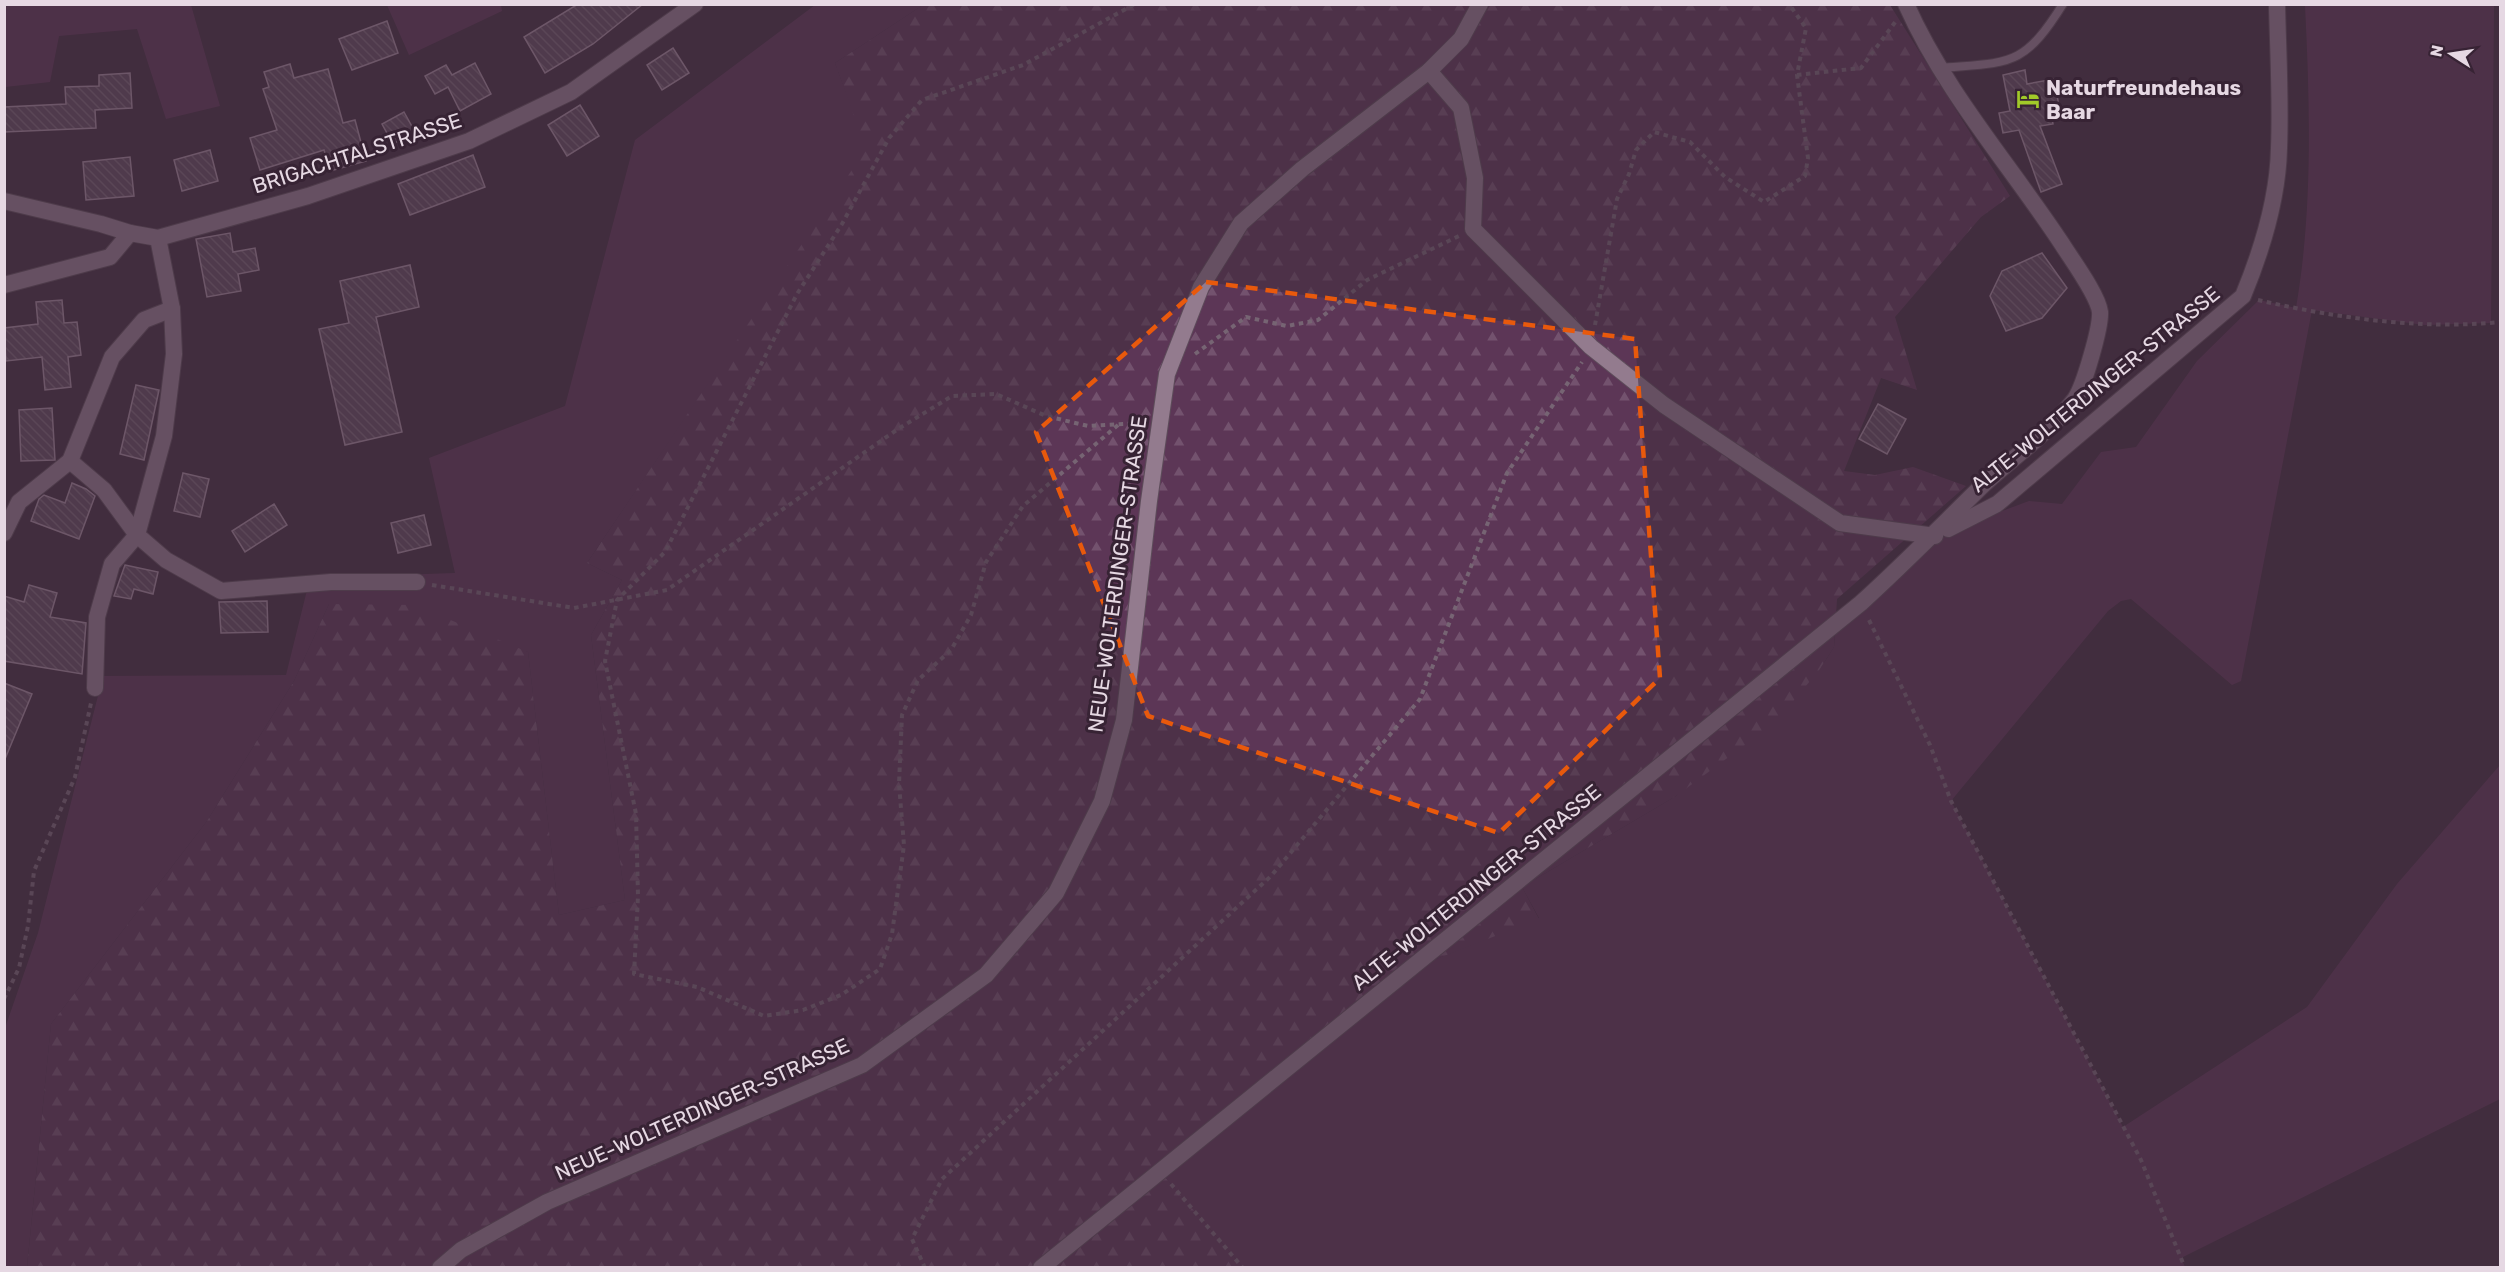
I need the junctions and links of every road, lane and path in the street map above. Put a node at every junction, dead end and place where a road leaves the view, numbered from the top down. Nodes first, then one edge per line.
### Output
1 (695, 4) edge
2 (1135, 4) edge
3 (1480, 4) edge
4 (1789, 4) edge
5 (2063, 4) edge
6 (2277, 4) edge
7 (1907, 6) edge
8 (1939, 68) junction
9 (1429, 71) junction
10 (1797, 75) junction
11 (4, 201) edge
12 (1473, 229) junction
13 (130, 233) junction
14 (158, 238) junction
15 (4, 285) edge
16 (2259, 300) dead end
17 (172, 309) junction
18 (2500, 322) edge
19 (1592, 347) junction
20 (1194, 355) dead end
21 (1160, 422) junction
22 (1118, 425) junction
23 (70, 461) junction
24 (4, 533) edge
25 (136, 535) junction
26 (1935, 536) junction
27 (417, 582) joint
28 (617, 600) junction
29 (1861, 603) junction
30 (94, 688) joint
31 (4, 999) edge
32 (1159, 1170) junction
33 (440, 1268) edge
34 (925, 1268) edge
35 (1041, 1268) edge
36 (1243, 1268) edge
37 (2185, 1268) edge

1 - 14 street, BRIGACHTALSTRASSE
2 - 28 path
3 - 9 street, NEUE-WOLTERDINGER-STRASSE
4 - 10 path
5 - 8 lane
6 - 26 street, ALTE-WOLTERDINGER-STRASSE
7 - 8 street, ALTE-WOLTERDINGER-STRASSE
7 - 10 path
8 - 26 street, ALTE-WOLTERDINGER-STRASSE
9 - 12 street
9 - 21 street, NEUE-WOLTERDINGER-STRASSE
10 - 19 path
11 - 13 street, BRIGACHTALSTRASSE
12 - 19 street
12 - 20 path
13 - 14 street, BRIGACHTALSTRASSE
13 - 15 street
14 - 17 street
16 - 18 path
17 - 23 street
17 - 25 street
19 - 26 street
19 - 34 path
21 - 22 path
21 - 33 street, NEUE-WOLTERDINGER-STRASSE
22 - 28 path
22 - 28 path
23 - 24 street
23 - 25 street
25 - 27 street
25 - 30 street
26 - 29 street, ALTE-WOLTERDINGER-STRASSE
27 - 28 path
29 - 32 street, ALTE-WOLTERDINGER-STRASSE
29 - 37 path
30 - 31 path
32 - 35 street, ALTE-WOLTERDINGER-STRASSE
32 - 36 path

